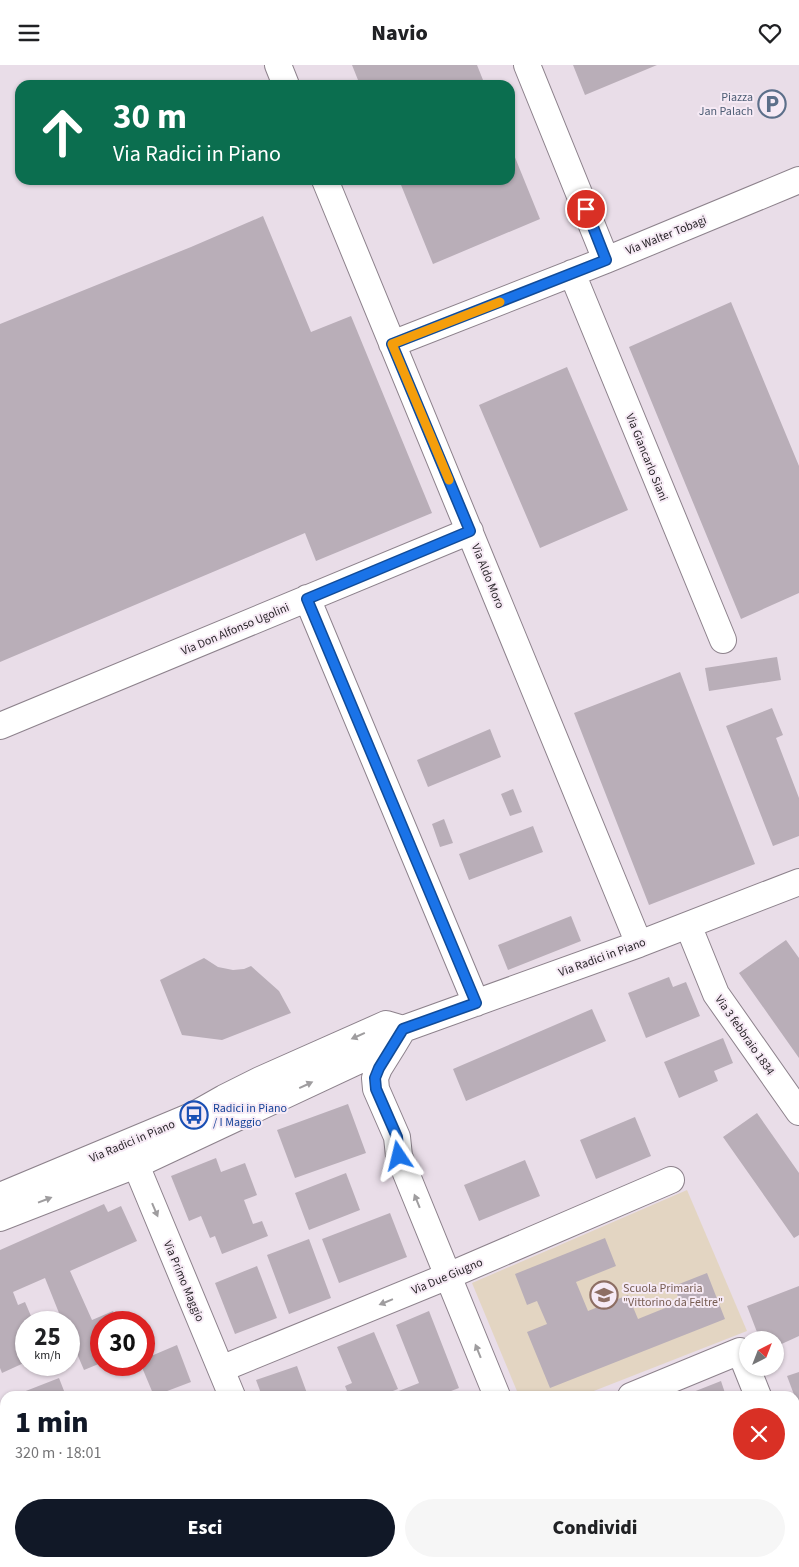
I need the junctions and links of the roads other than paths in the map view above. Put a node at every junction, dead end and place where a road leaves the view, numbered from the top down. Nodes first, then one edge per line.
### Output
1 (278, 65) edge
2 (527, 65) edge
3 (284, 80) edge
4 (799, 180) edge
5 (327, 185) edge
6 (606, 260) junction
7 (572, 273) junction
8 (392, 344) junction
9 (470, 531) junction
10 (307, 599) junction
11 (723, 640) dead end
12 (0, 726) edge
13 (799, 882) edge
14 (688, 925) junction
15 (639, 944) junction
16 (476, 1003) junction
17 (399, 1037) junction
18 (260, 1080) junction
19 (799, 1112) edge
20 (136, 1165) junction
21 (671, 1180) dead end
22 (0, 1196) edge
23 (0, 1218) edge
24 (448, 1276) junction
25 (221, 1369) junction
26 (230, 1391) edge
27 (494, 1391) edge
28 (643, 1391) edge
29 (756, 1391) edge

1 - 3 street
2 - 6 street
4 - 6 street, Via Walter Tobagi
5 - 8 street, Via Aldo Moro
6 - 7 street, Via Walter Tobagi
7 - 8 street, Via Walter Tobagi
7 - 11 street, Via Giancarlo Siani
8 - 9 street, Via Aldo Moro
9 - 10 street, Via Don Alfonso Ugolini
9 - 15 street, Via Aldo Moro
10 - 12 street, Via Don Alfonso Ugolini
10 - 16 street
13 - 14 street, Via Radici in Piano
14 - 15 street, Via Radici in Piano
14 - 19 street, Via 3 febbraio 1834
15 - 16 street, Via Radici in Piano
16 - 17 street, Via Radici in Piano
17 -> 18 street, Via Radici in Piano
20 -> 17 street, Via Radici in Piano
24 -> 17 street
18 - 20 street, Via Radici in Piano
18 - 22 street, Via Radici in Piano
23 -> 20 street, Via Radici in Piano
20 -> 25 street, Via Primo Maggio
21 - 24 street, Via Due Giugno
24 -> 25 street, Via Due Giugno
27 -> 24 street
25 - 26 street, Via Primo Maggio
28 - 29 street

